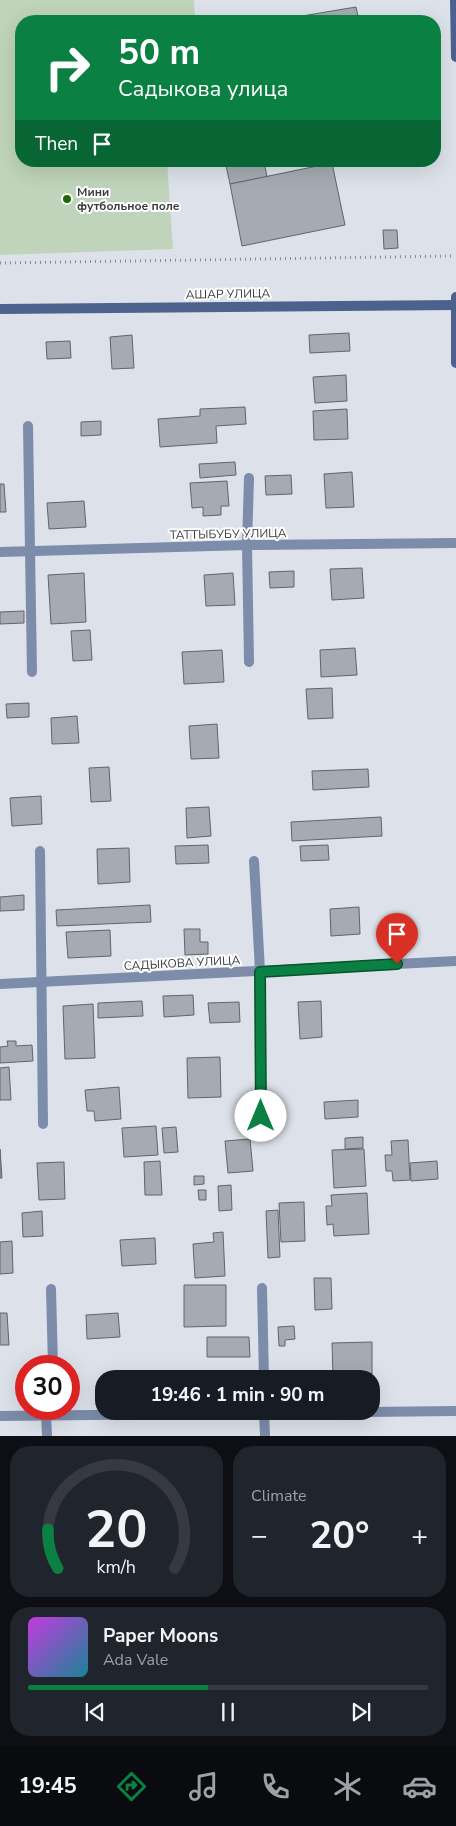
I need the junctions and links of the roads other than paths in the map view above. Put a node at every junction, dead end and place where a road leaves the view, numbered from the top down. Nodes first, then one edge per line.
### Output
1 (454, 0) edge
2 (456, 57) edge
3 (456, 302) edge
4 (0, 309) edge
5 (456, 363) edge
6 (28, 426) dead end
7 (249, 478) dead end
8 (456, 543) edge
9 (247, 545) junction
10 (30, 551) junction
11 (0, 552) edge
12 (249, 662) dead end
13 (32, 672) dead end
14 (40, 851) dead end
15 (254, 861) dead end
16 (456, 961) edge
17 (260, 972) junction
18 (42, 983) junction
19 (0, 984) edge
20 (261, 1116) dead end
21 (43, 1124) dead end
22 (262, 1288) dead end
23 (51, 1289) dead end
24 (53, 1355) edge
25 (264, 1370) edge
26 (380, 1411) edge
27 (456, 1411) edge
28 (80, 1412) edge
29 (95, 1412) edge
30 (15, 1415) edge
31 (0, 1416) edge
32 (47, 1420) edge
33 (264, 1420) edge
34 (47, 1436) edge
35 (265, 1436) edge

1 - 2 street
3 - 4 street, АШАР УЛИЦА
3 - 5 street
6 - 10 street
7 - 9 street
8 - 9 street, ТАТТЫБУБУ УЛИЦА
9 - 10 street, ТАТТЫБУБУ УЛИЦА
9 - 12 street
10 - 11 street, ТАТТЫБУБУ УЛИЦА
10 - 13 street
14 - 18 street
15 - 17 street
16 - 17 street, САДЫКОВА УЛИЦА
17 - 18 street, САДЫКОВА УЛИЦА
17 - 20 street
18 - 19 street, САДЫКОВА УЛИЦА
18 - 21 street
22 - 25 street
23 - 24 street
26 - 27 street
28 - 29 street
30 - 31 street
32 - 34 street
33 - 35 street

